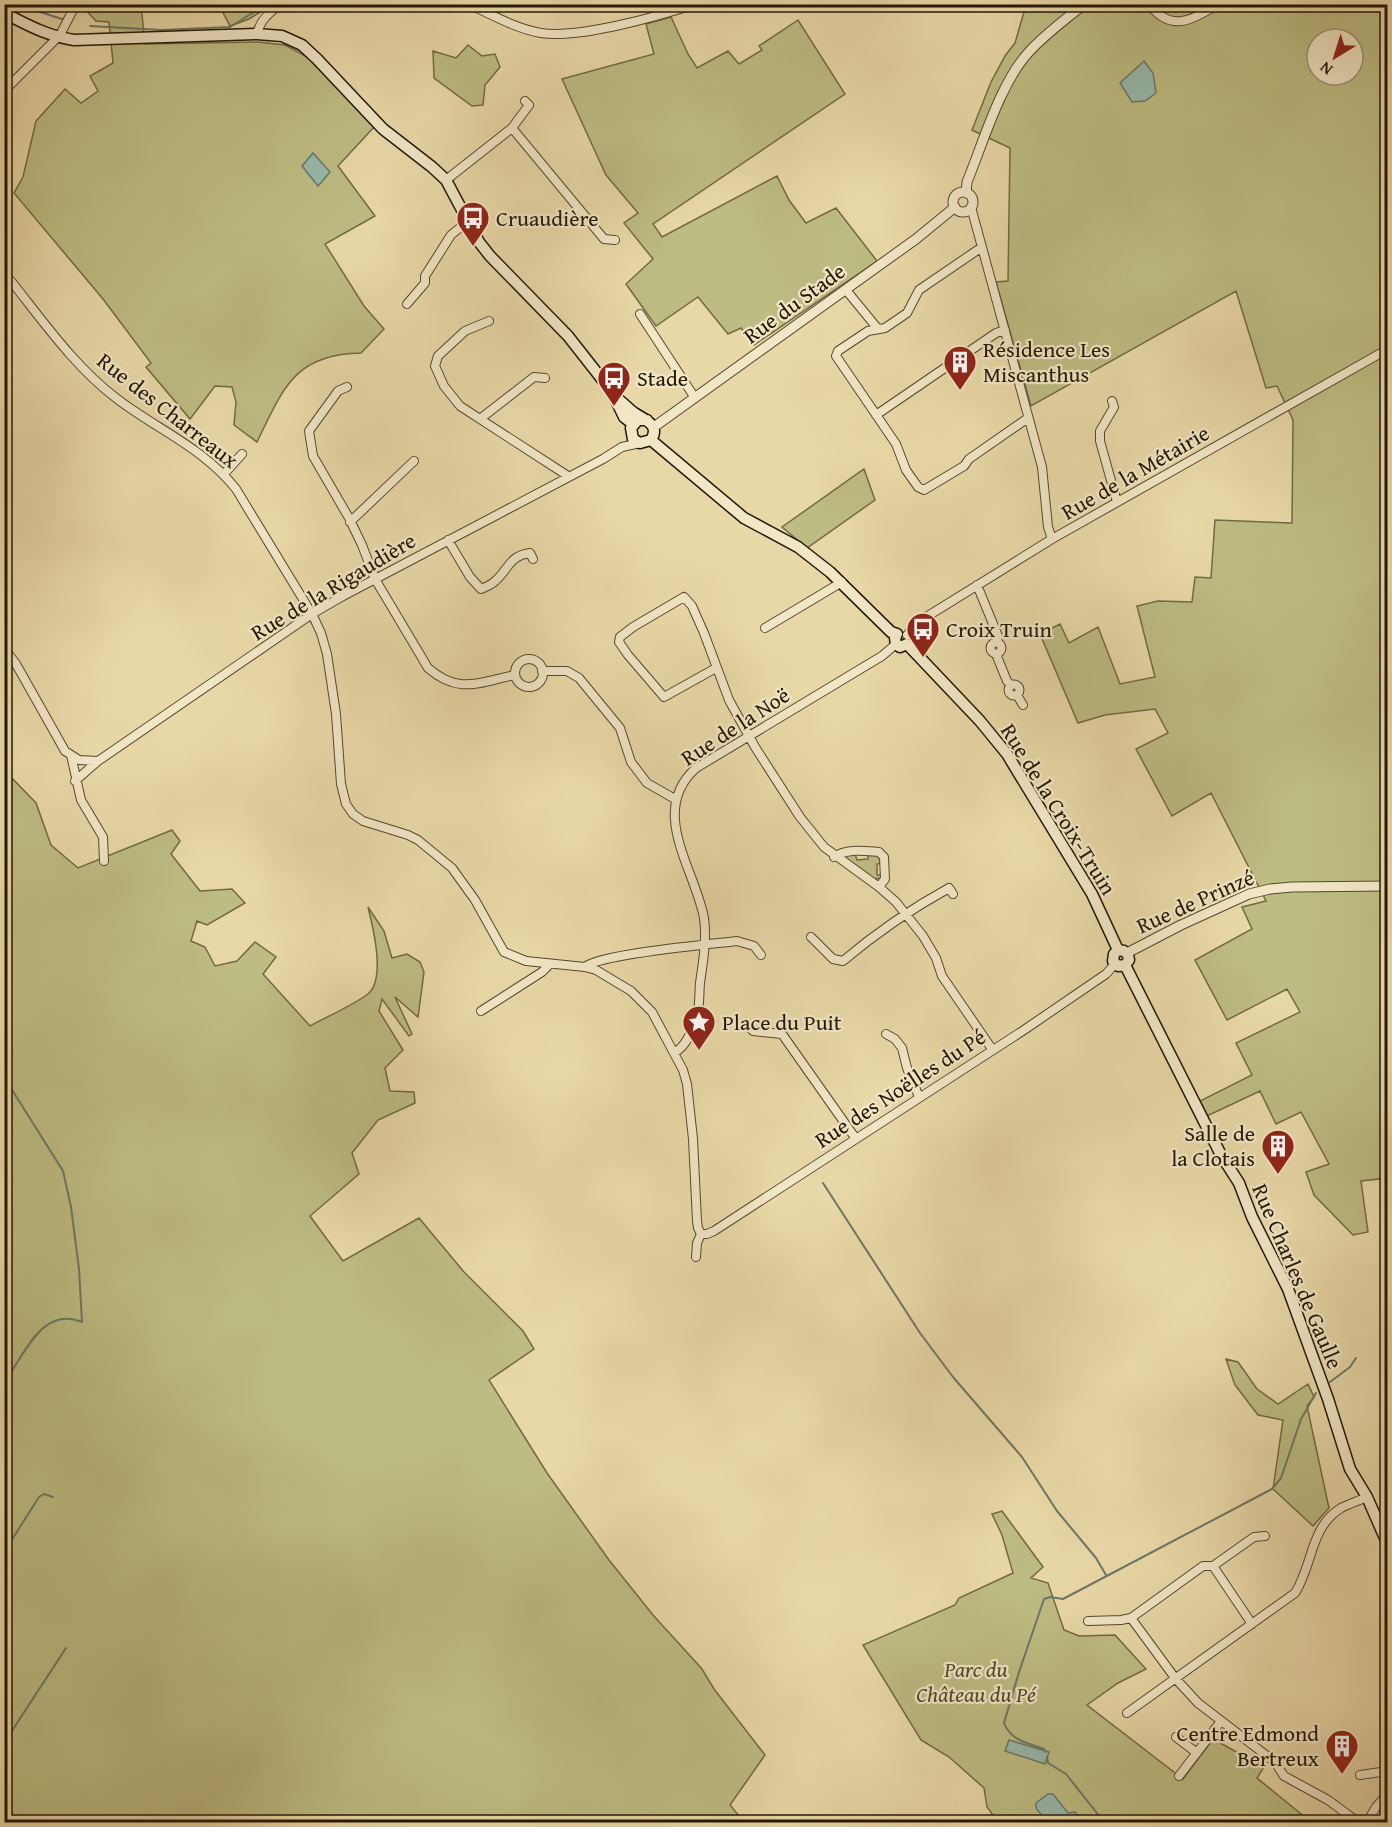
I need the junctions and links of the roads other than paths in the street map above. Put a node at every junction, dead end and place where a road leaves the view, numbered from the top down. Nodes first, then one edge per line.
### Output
1 (76, 4) edge
2 (282, 4) edge
3 (468, 4) edge
4 (696, 4) edge
5 (1084, 4) edge
6 (1149, 4) edge
7 (1219, 4) edge
8 (4, 13) edge
9 (257, 34) junction
10 (57, 38) junction
11 (4, 91) edge
12 (525, 101) dead end
13 (513, 128) junction
14 (446, 180) junction
15 (966, 193) junction
16 (955, 207) junction
17 (971, 207) junction
18 (468, 221) junction
19 (615, 240) dead end
20 (982, 247) junction
21 (4, 276) edge
22 (846, 290) junction
23 (407, 304) dead end
24 (640, 314) dead end
25 (489, 321) dead end
26 (878, 329) junction
27 (1005, 330) junction
28 (1388, 349) edge
29 (545, 378) dead end
30 (347, 387) dead end
31 (612, 392) junction
32 (695, 398) junction
33 (1112, 401) dead end
34 (876, 415) junction
35 (480, 418) junction
36 (1028, 418) junction
37 (650, 424) junction
38 (632, 430) junction
39 (646, 442) junction
40 (622, 447) junction
41 (242, 454) dead end
42 (414, 460) dead end
43 (224, 474) junction
44 (568, 476) junction
45 (1117, 502) junction
46 (350, 522) junction
47 (448, 540) junction
48 (1052, 540) junction
49 (533, 559) dead end
50 (375, 579) junction
51 (842, 582) junction
52 (977, 585) junction
53 (312, 614) junction
54 (765, 628) dead end
55 (902, 639) junction
56 (4, 648) edge
57 (716, 668) junction
58 (542, 671) junction
59 (515, 675) junction
60 (1023, 705) dead end
61 (749, 734) junction
62 (71, 756) junction
63 (98, 760) junction
64 (75, 781) junction
65 (675, 799) junction
66 (834, 856) junction
67 (104, 861) dead end
68 (1388, 886) edge
69 (879, 887) junction
70 (953, 894) dead end
71 (905, 914) junction
72 (811, 937) dead end
73 (704, 944) junction
74 (1122, 952) junction
75 (761, 955) dead end
76 (550, 964) junction
77 (1120, 965) junction
78 (585, 967) junction
79 (481, 1011) dead end
80 (748, 1026) dead end
81 (886, 1034) dead end
82 (992, 1049) junction
83 (674, 1053) junction
84 (919, 1097) junction
85 (856, 1139) junction
86 (701, 1234) junction
87 (696, 1257) dead end
88 (1366, 1497) junction
89 (1266, 1536) dead end
90 (1388, 1545) edge
91 (1213, 1566) junction
92 (1131, 1618) junction
93 (1088, 1621) dead end
94 (1252, 1624) junction
95 (1175, 1678) junction
96 (1126, 1713) dead end
97 (1221, 1721) junction
98 (1176, 1737) dead end
99 (1197, 1753) junction
100 (1388, 1771) edge
101 (1360, 1775) dead end
102 (1179, 1776) dead end
103 (1388, 1794) edge
104 (1358, 1822) edge
105 (1367, 1822) edge

1 - 10 street
2 - 9 street
3 - 4 street
5 - 15 street
6 - 7 street
8 - 10 main road
9 - 10 main road
9 - 14 main road
10 - 11 street
12 - 13 street
13 - 14 street
13 - 19 street
14 - 18 main road
15 - 16 street
15 - 17 street
16 - 17 street
16 - 22 street, Rue du Stade
17 - 20 street
18 - 23 street
18 - 31 main road
20 - 26 street
20 - 27 street
21 - 43 street, Rue des Charreaux
22 - 26 street
22 - 32 street, Rue du Stade
24 - 32 street
25 - 35 street
26 - 34 street
27 - 34 street
27 - 36 street
28 - 45 street, Rue de la Métairie
29 - 35 street
30 - 46 street
31 - 37 main road
31 - 38 main road
32 - 37 street, Rue du Stade
33 - 45 street
34 - 36 street
35 - 44 street
36 - 48 street
37 - 38 main road
37 - 39 main road
38 - 39 main road
38 - 40 street, Rue de la Rigaudière
39 - 40 street, Rue de la Rigaudière
39 - 51 main road, Rue de la Croix-Truin
40 - 44 street, Rue de la Rigaudière
41 - 43 street
42 - 46 street
43 - 53 street, Rue des Charreaux
44 - 47 street, Rue de la Rigaudière
45 - 48 street, Rue de la Métairie
46 - 50 street
47 - 49 street
47 - 50 street, Rue de la Rigaudière
48 - 52 street, Rue de la Métairie
50 - 53 street, Rue de la Rigaudière
50 - 59 street
51 - 54 street
51 - 55 main road, Rue de la Croix-Truin
52 - 55 street, Rue de la Métairie
52 - 60 street
53 - 63 street, Rue de la Rigaudière
53 - 76 street, Rue des Charreaux
55 - 61 street, Rue de la Noë
55 - 74 main road, Rue de la Croix-Truin
56 - 62 street
57 - 57 street
57 - 61 street
58 - 59 street
58 - 59 street
58 - 65 street
61 - 65 street, Rue de la Noë
61 - 66 street
62 - 63 street
62 - 64 street
63 - 64 street, Rue de la Rigaudière
64 - 67 street
65 - 73 street, Rue de la Noë
66 - 69 street
66 - 69 street
68 - 74 street, Rue de Prinzé
69 - 71 street
70 - 71 street
71 - 72 street
71 - 82 street
73 - 75 street
73 - 78 street
73 - 83 street, Rue de la Noë
74 - 77 main road
76 - 78 street
76 - 79 street
77 - 82 street, Rue des Noëlles du Pé
77 - 88 main road, Rue Charles de Gaulle
78 - 83 street
80 - 85 street
81 - 84 street
82 - 84 street, Rue des Noëlles du Pé
83 - 86 street
84 - 85 street, Rue des Noëlles du Pé
85 - 86 street, Rue des Noëlles du Pé
86 - 87 street
88 - 90 main road, Rue Charles de Gaulle
88 - 94 street
89 - 91 street
91 - 92 street
91 - 94 street
92 - 93 street
92 - 95 street
94 - 95 street
95 - 96 street
95 - 97 street
97 - 99 street
97 - 104 street
98 - 99 street
99 - 102 street
100 - 101 street
103 - 105 street

